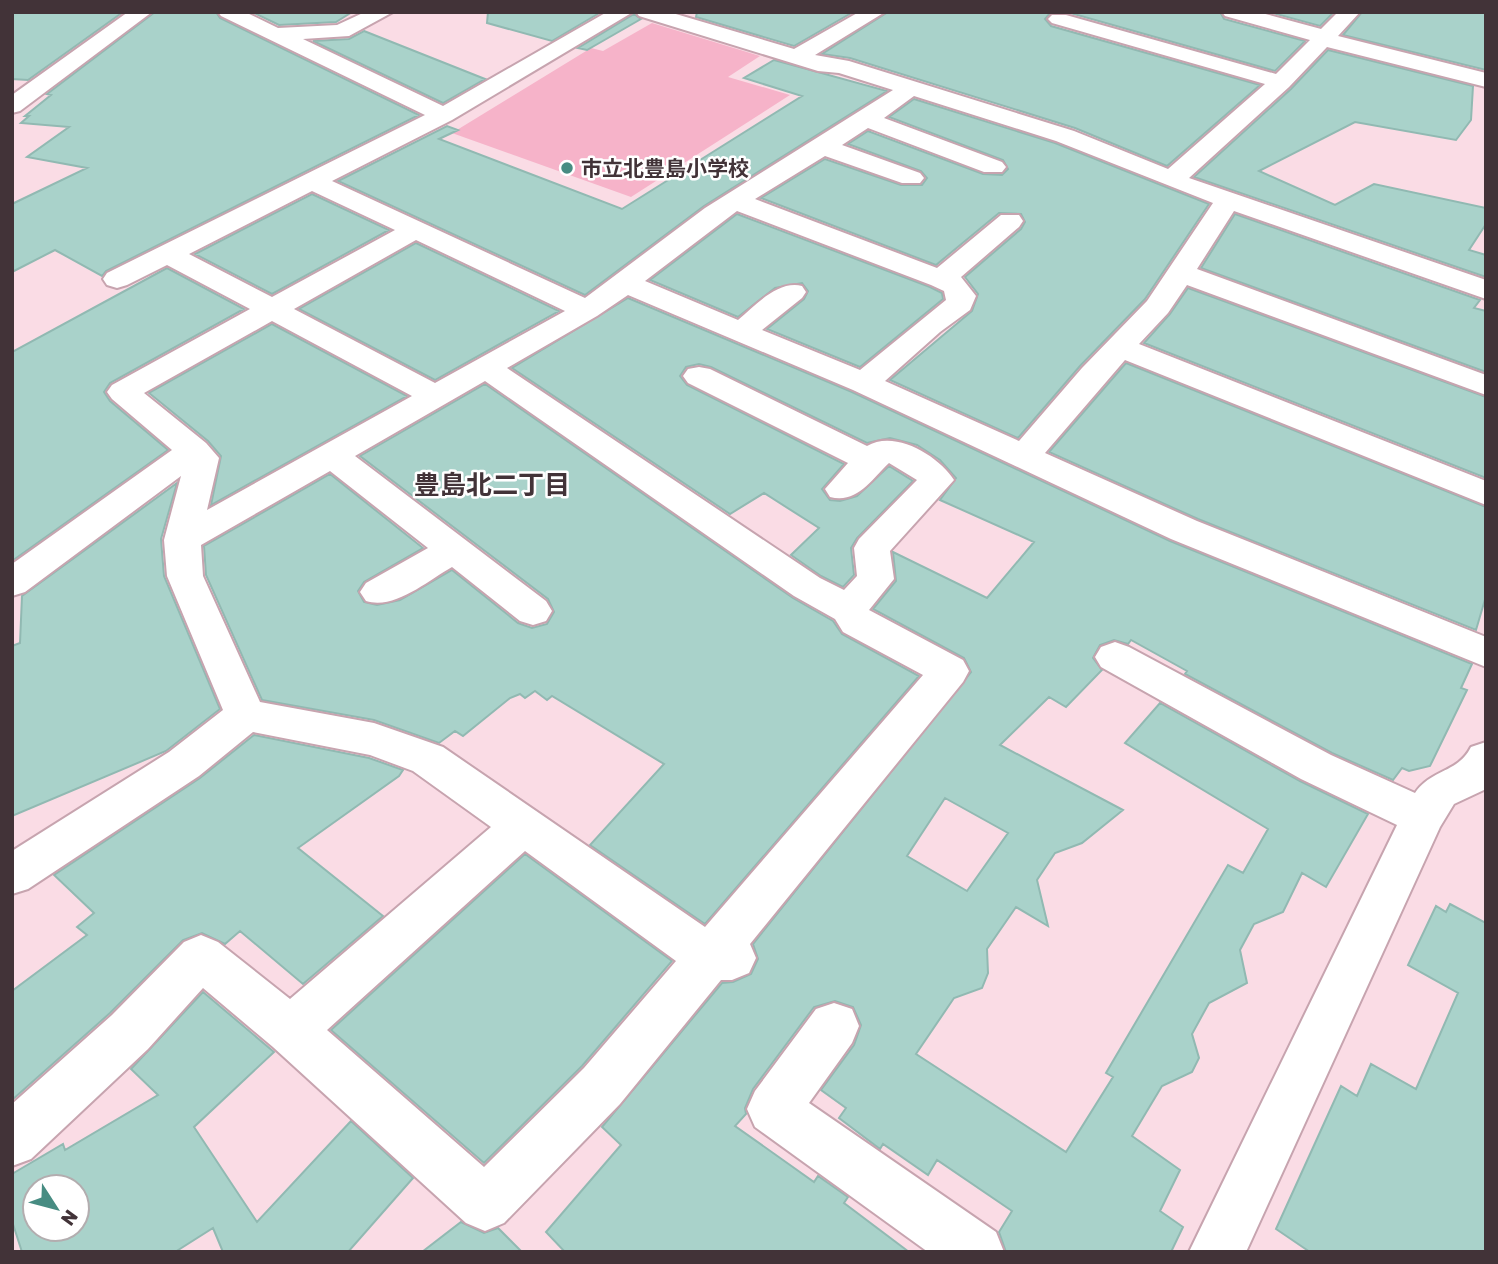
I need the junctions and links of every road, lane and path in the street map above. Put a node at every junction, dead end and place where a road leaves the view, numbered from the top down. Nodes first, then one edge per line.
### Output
1 (142, 12) edge
2 (228, 12) edge
3 (383, 12) edge
4 (623, 12) edge
5 (646, 12) edge
6 (875, 12) edge
7 (1232, 12) edge
8 (1350, 12) edge
9 (1059, 19) dead end
10 (273, 34) junction
11 (1325, 38) junction
12 (796, 57) junction
13 (1486, 80) edge
14 (1281, 82) junction
15 (911, 88) junction
16 (12, 106) edge
17 (444, 115) junction
18 (868, 120) junction
19 (822, 146) junction
20 (993, 167) dead end
21 (911, 178) dead end
22 (1171, 180) junction
23 (314, 182) junction
24 (1229, 200) junction
25 (738, 202) junction
26 (1010, 221) dead end
27 (413, 231) junction
28 (168, 254) junction
29 (1180, 273) junction
30 (117, 279) dead end
31 (941, 279) junction
32 (627, 284) junction
33 (1486, 290) edge
34 (792, 292) dead end
35 (272, 309) junction
36 (587, 310) junction
37 (741, 332) junction
38 (1120, 347) junction
39 (486, 368) junction
40 (699, 376) dead end
41 (864, 383) junction
42 (1486, 386) edge
43 (436, 396) junction
44 (194, 450) junction
45 (333, 456) junction
46 (1024, 456) junction
47 (871, 461) junction
48 (842, 489) dead end
49 (1486, 494) edge
50 (182, 540) junction
51 (454, 550) junction
52 (12, 583) edge
53 (379, 592) dead end
54 (848, 609) junction
55 (533, 611) dead end
56 (1486, 653) edge
57 (1115, 657) dead end
58 (246, 715) junction
59 (1486, 759) edge
60 (1423, 817) junction
61 (521, 827) junction
62 (12, 875) edge
63 (722, 958) junction
64 (834, 1026) dead end
65 (291, 1030) junction
66 (12, 1140) edge
67 (1223, 1250) edge
68 (976, 1252) edge

1 - 16 street
2 - 10 street
3 - 10 street
4 - 17 street
5 - 12 street
6 - 12 street
7 - 11 street
8 - 11 street
9 - 14 street
10 - 17 street
11 - 13 street
11 - 14 street
12 - 15 street
14 - 22 street
15 - 18 street
15 - 22 street
17 - 23 street
18 - 19 street
18 - 20 street
19 - 21 street
19 - 25 street
22 - 24 street
23 - 27 street
23 - 28 street
24 - 29 street
24 - 33 street
25 - 31 street
25 - 32 street
26 - 31 street
27 - 35 street
27 - 36 street
28 - 30 street
28 - 35 street
29 - 38 street
29 - 42 street
31 - 41 street
32 - 36 street
32 - 37 street
34 - 37 street
35 - 43 street
35 - 44 street
36 - 39 street
37 - 41 street
38 - 46 street
38 - 49 street
39 - 43 street
39 - 54 street
40 - 47 street
41 - 46 street
43 - 45 street
44 - 50 street
44 - 52 street
45 - 50 street
45 - 51 street
46 - 56 street
47 - 48 street
47 - 54 street
50 - 58 street
51 - 53 street
51 - 55 street
54 - 63 street
57 - 60 street
58 - 61 street
58 - 62 street
59 - 60 street
60 - 67 street
61 - 63 street
61 - 65 street
63 - 65 street
64 - 68 street
65 - 66 street

